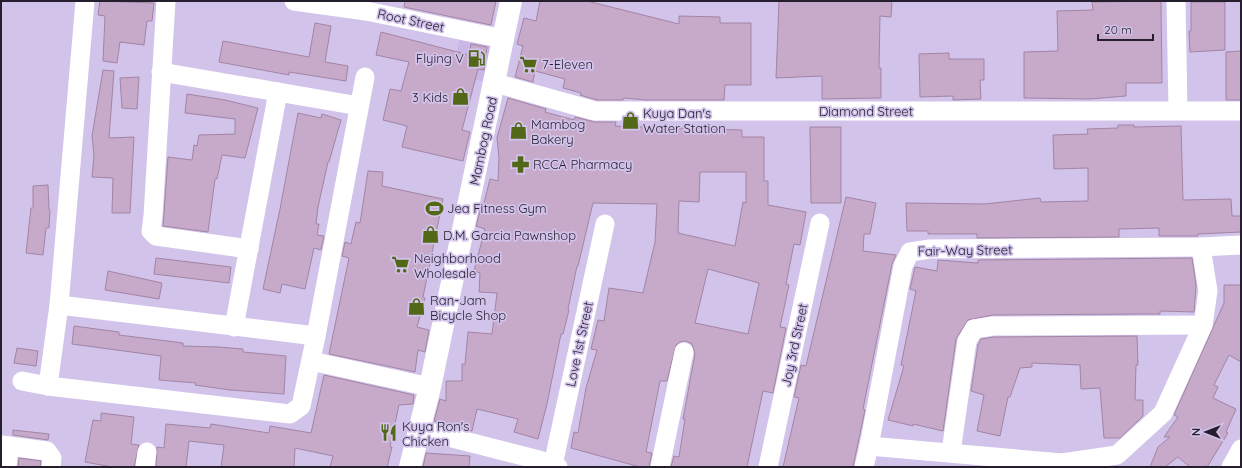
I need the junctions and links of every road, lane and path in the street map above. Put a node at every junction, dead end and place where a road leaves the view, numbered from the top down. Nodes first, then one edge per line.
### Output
1 (85, 1) edge
2 (166, 1) edge
3 (294, 1) edge
4 (511, 1) edge
5 (1176, 1) edge
6 (366, 6) edge
7 (504, 39) junction
8 (161, 72) junction
9 (365, 77) dead end
10 (495, 83) junction
11 (278, 92) junction
12 (359, 106) junction
13 (1178, 110) junction
14 (1241, 111) edge
15 (820, 223) dead end
16 (605, 224) dead end
17 (1241, 245) edge
18 (1200, 247) junction
19 (249, 249) junction
20 (59, 305) junction
21 (1203, 325) junction
22 (234, 328) junction
23 (316, 336) junction
24 (684, 352) dead end
25 (311, 362) junction
26 (22, 381) dead end
27 (48, 386) junction
28 (430, 387) junction
29 (421, 430) junction
30 (5, 446) edge
31 (869, 446) junction
32 (1241, 449) edge
33 (951, 452) junction
34 (547, 465) edge
35 (7, 467) edge
36 (51, 467) edge
37 (410, 467) edge
38 (660, 467) edge
39 (768, 467) edge
40 (864, 467) edge
41 (1231, 467) edge

1 - 20 street
2 - 8 street
3 - 6 street, Root Street
4 - 7 main road, Mambog Road
5 - 13 street
6 - 7 street, Root Street
7 - 10 main road, Mambog Road
8 - 11 street
8 - 19 street
9 - 12 street
10 - 13 street, Diamond Street
10 - 28 main road, Mambog Road
11 - 12 street
11 - 19 street
12 - 23 street
13 - 14 street, Diamond Street
15 - 39 street, Joy 3rd Street
16 - 34 street, Love 1st Street
17 - 18 street, Fair-Way Street
18 - 21 street
18 - 31 street, Fair-Way Street
19 - 22 street
20 - 22 street
20 - 27 street
21 - 33 street
21 - 33 street
22 - 23 street
23 - 25 street
24 - 38 street
25 - 27 street
25 - 28 street
26 - 27 street
28 - 29 main road, Mambog Road
29 - 34 street
29 - 37 main road, Mambog Road
30 - 35 street
30 - 36 street
31 - 33 street
31 - 40 street, Fair-Way Street
32 - 41 street

